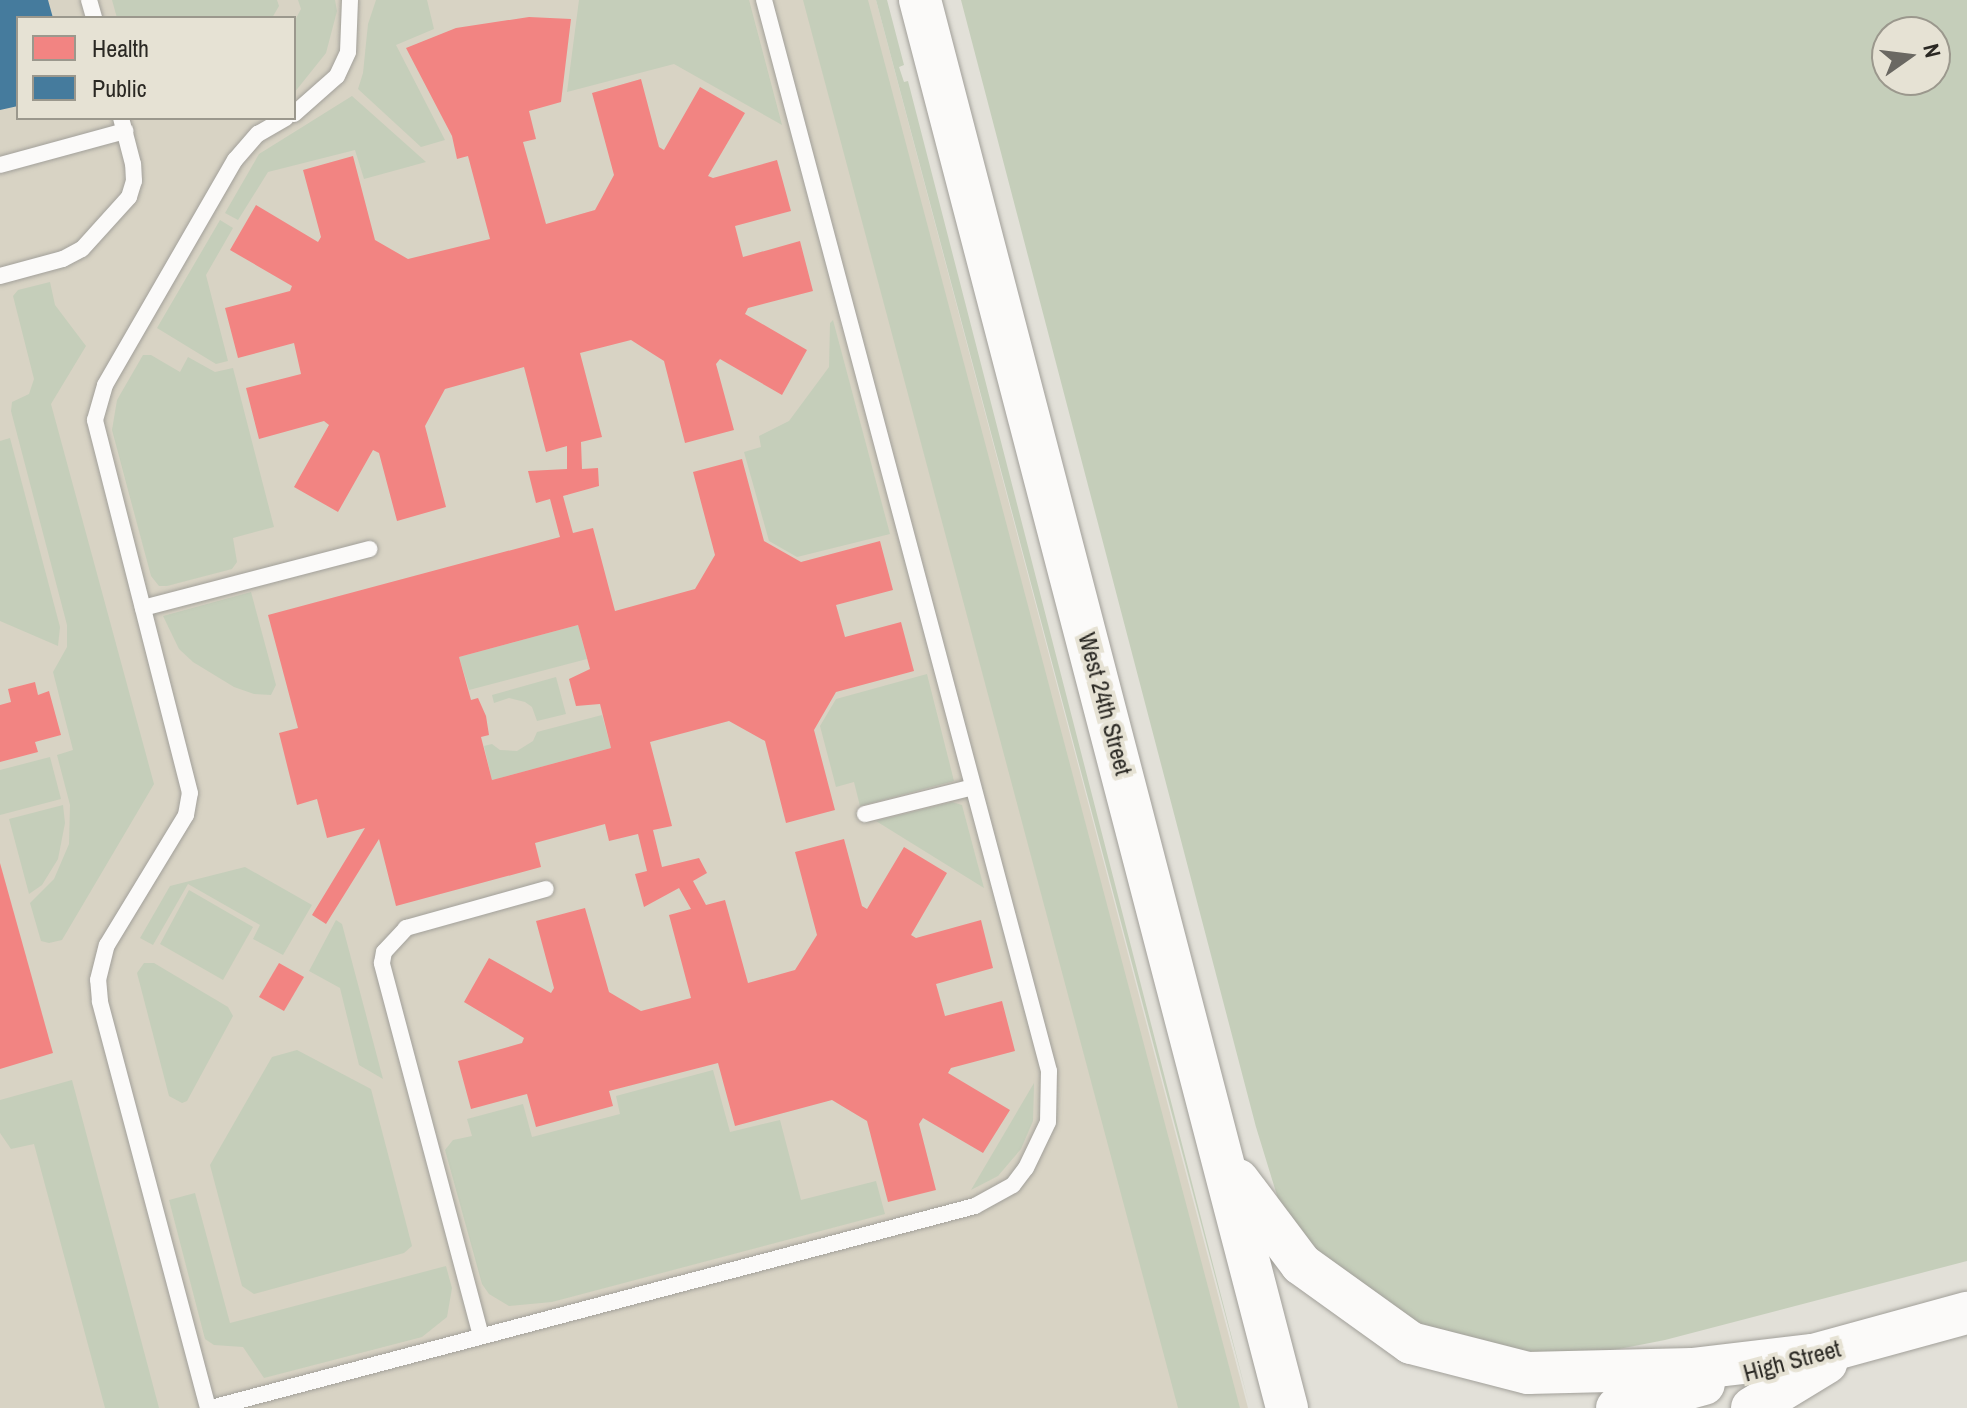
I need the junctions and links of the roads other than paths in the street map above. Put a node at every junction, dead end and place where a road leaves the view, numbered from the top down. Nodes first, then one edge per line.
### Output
1 (350, 0) edge
2 (764, 0) edge
3 (920, 0) edge
4 (296, 112) edge
5 (282, 120) edge
6 (123, 125) edge
7 (0, 165) edge
8 (0, 276) edge
9 (369, 549) dead end
10 (143, 608) junction
11 (973, 787) junction
12 (865, 814) dead end
13 (546, 889) dead end
14 (1225, 1162) junction
15 (1967, 1313) edge
16 (481, 1336) junction
17 (1860, 1342) junction
18 (1812, 1355) junction
19 (210, 1408) edge
20 (1287, 1408) edge
21 (1617, 1408) edge
22 (1752, 1408) edge

1 - 4 lane
2 - 11 lane
3 - 14 street, West 24th Street
5 - 10 lane
6 - 7 lane
6 - 8 lane
9 - 10 lane
10 - 19 lane
11 - 12 lane
11 - 16 lane
13 - 16 lane
14 - 18 street
14 - 20 street, West 24th Street
15 - 17 street, High Street
16 - 19 lane
17 - 18 street, High Street
17 - 22 street
18 - 21 street, High Street

